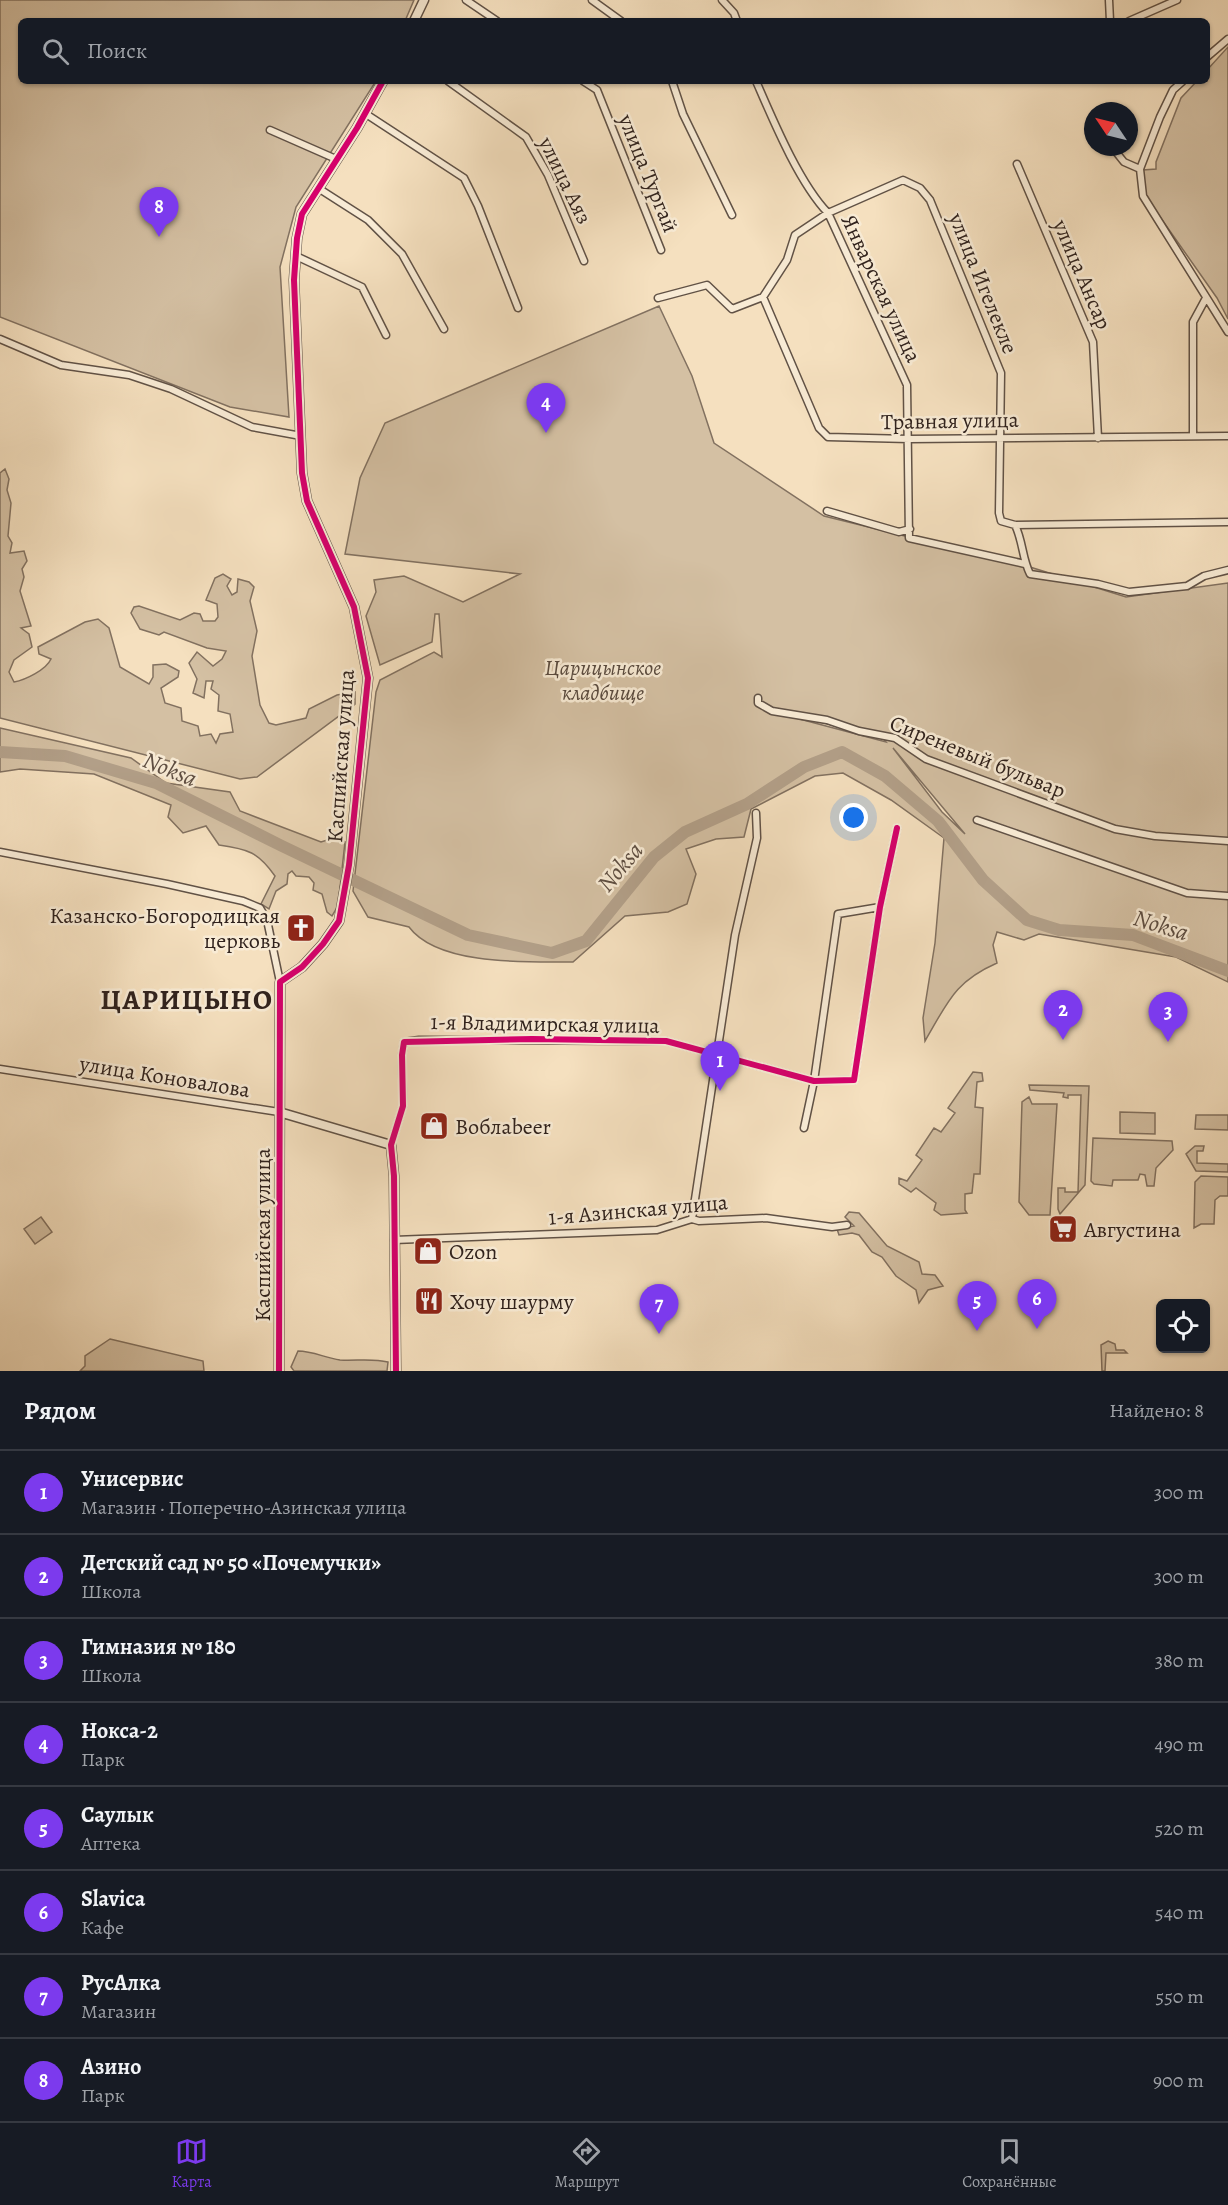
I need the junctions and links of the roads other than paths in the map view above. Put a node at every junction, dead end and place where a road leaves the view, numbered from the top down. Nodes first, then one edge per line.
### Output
1 (424, 0) edge
2 (466, 0) edge
3 (592, 0) edge
4 (722, 0) edge
5 (1109, 0) edge
6 (1177, 0) edge
7 (415, 18) edge
8 (492, 18) edge
9 (617, 18) edge
10 (736, 18) edge
11 (1110, 18) edge
12 (1136, 18) edge
13 (1228, 39) edge
14 (1210, 54) edge
15 (381, 84) edge
16 (452, 84) edge
17 (588, 84) edge
18 (673, 84) edge
19 (757, 84) edge
20 (1180, 84) edge
21 (366, 114) junction
22 (270, 130) dead end
23 (1119, 156) edge
24 (336, 159) junction
25 (1017, 164) dead end
26 (1140, 169) junction
27 (318, 188) junction
28 (828, 213) junction
29 (732, 215) dead end
30 (661, 250) dead end
31 (296, 256) junction
32 (584, 261) dead end
33 (763, 297) junction
34 (658, 298) dead end
35 (1206, 298) junction
36 (518, 308) dead end
37 (444, 329) dead end
38 (1228, 332) edge
39 (386, 335) dead end
40 (0, 339) edge
41 (1193, 435) junction
42 (301, 436) junction
43 (1228, 436) edge
44 (999, 437) junction
45 (1098, 438) junction
46 (909, 440) junction
47 (827, 512) dead end
48 (1228, 522) edge
49 (1015, 525) junction
50 (910, 529) junction
51 (1025, 564) junction
52 (1228, 570) edge
53 (758, 698) dead end
54 (756, 813) dead end
55 (977, 820) dead end
56 (897, 828) dead end
57 (1228, 841) edge
58 (0, 852) edge
59 (1228, 896) edge
60 (880, 907) junction
61 (280, 982) junction
62 (718, 1054) junction
63 (0, 1069) edge
64 (814, 1081) junction
65 (279, 1112) junction
66 (804, 1128) dead end
67 (391, 1145) junction
68 (692, 1219) junction
69 (847, 1225) dead end
70 (394, 1239) junction
71 (279, 1366) edge
72 (396, 1371) edge

1 - 7 street
2 - 8 street
3 - 9 street
4 - 10 street
5 - 11 street
6 - 12 street
13 - 14 street
15 - 21 street, Каспийская улица
16 - 32 street, улица Аяз
17 - 30 street, улица Тургай
18 - 29 street
19 - 28 street, Январская улица
20 - 26 street
21 - 24 street, Каспийская улица
21 - 36 street
22 - 24 street
23 - 26 street
24 - 27 street, Каспийская улица
25 - 45 street, улица Ансар
26 - 35 street
27 - 31 street, Каспийская улица
27 - 37 street
28 - 33 street
28 - 44 street, улица Игелекле
28 - 46 street, Январская улица
31 - 39 street
31 - 42 street, Каспийская улица
33 - 34 street
33 - 46 street, Травная улица
35 - 38 street
35 - 41 street
40 - 42 street
41 - 43 street, Травная улица
41 - 45 street, Травная улица
42 - 61 street, Каспийская улица
44 - 45 street, Травная улица
44 - 46 street, Травная улица
44 - 49 street, улица Игелекле
46 - 50 street, Январская улица
47 - 50 street
48 - 49 street
49 - 51 street
50 - 51 street, Январская улица
51 - 52 street
53 - 57 street, Сиреневый бульвар
54 - 62 street
55 - 59 street
56 - 60 street
58 - 61 street
60 - 64 street
60 - 64 street
61 - 65 street, Каспийская улица
62 - 64 street
62 - 67 street, 1-я Владимирская улица
62 - 68 street
63 - 65 street, улица Коновалова
64 - 66 street
65 - 67 street, улица Коновалова
65 - 71 street, Каспийская улица
67 - 70 street
68 - 69 street, 1-я Азинская улица
68 - 70 street, 1-я Азинская улица
70 - 72 street

